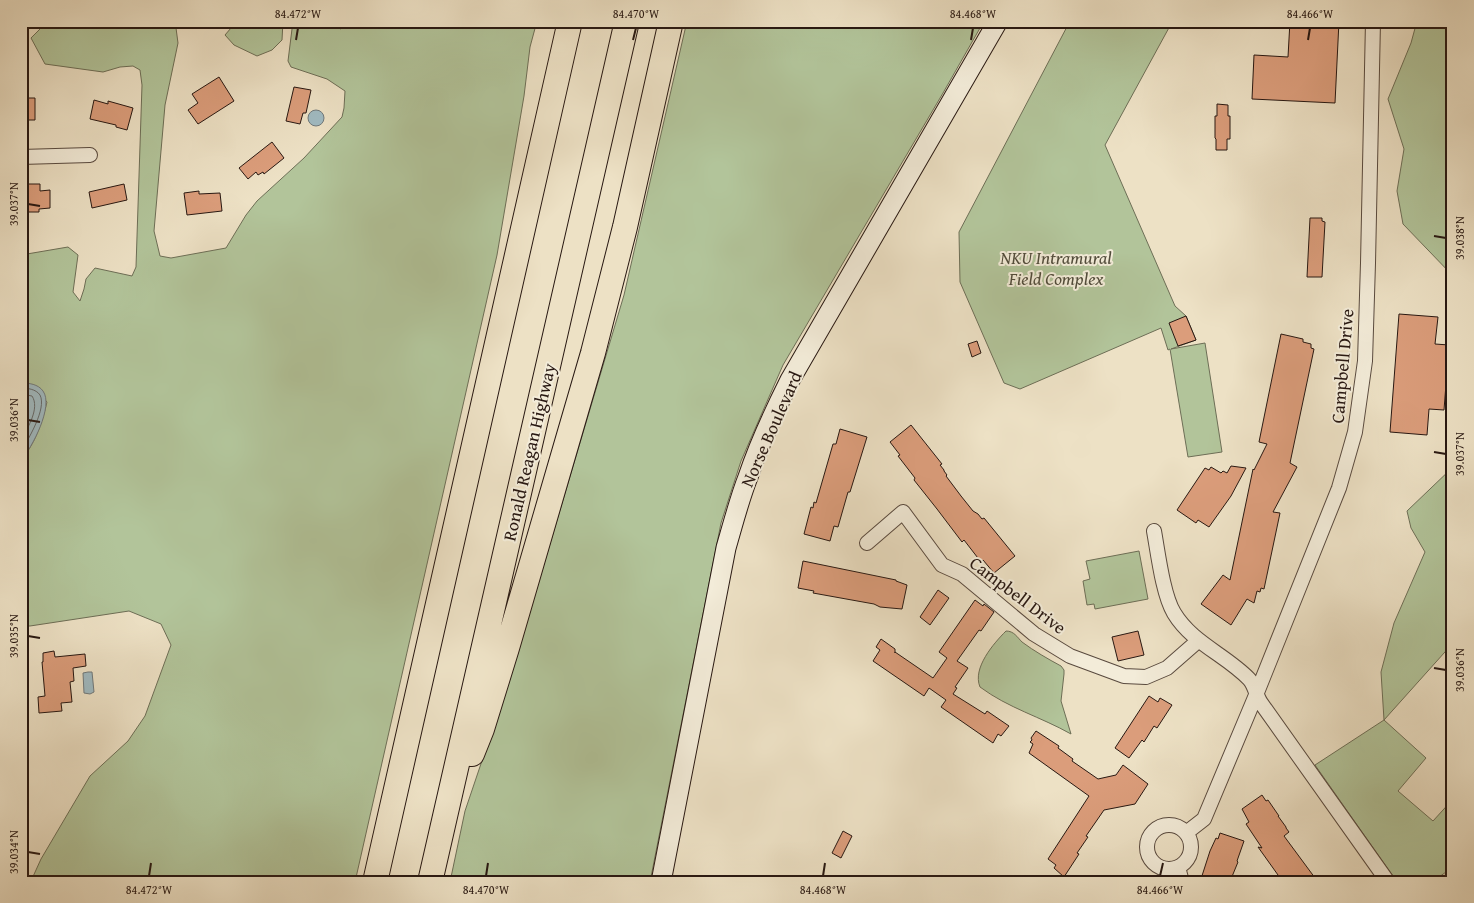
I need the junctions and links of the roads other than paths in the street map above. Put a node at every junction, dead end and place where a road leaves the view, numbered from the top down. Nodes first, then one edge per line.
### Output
1 (570, 21) edge
2 (627, 21) edge
3 (671, 21) edge
4 (998, 21) edge
5 (1373, 21) edge
6 (90, 155) dead end
7 (21, 157) edge
8 (1154, 531) dead end
9 (867, 543) dead end
10 (1199, 640) junction
11 (1256, 695) junction
12 (443, 828) junction
13 (1186, 833) junction
14 (1178, 867) junction
15 (1453, 879) edge
16 (375, 882) edge
17 (430, 882) edge
18 (661, 882) edge
19 (1182, 882) edge
20 (1388, 882) edge
21 (1448, 882) edge

1 - 16 highway
2 - 12 highway, Ronald Reagan Highway
3 - 12 highway
4 - 18 street, Norse Boulevard
5 - 11 street, Campbell Drive
6 - 7 street
8 - 10 street
9 - 10 street, Campbell Drive
10 - 11 street
11 - 13 street, Campbell Drive
11 - 20 street
12 - 17 highway, Ronald Reagan Highway
13 - 14 street
13 - 14 street
14 - 19 street
15 - 21 street

